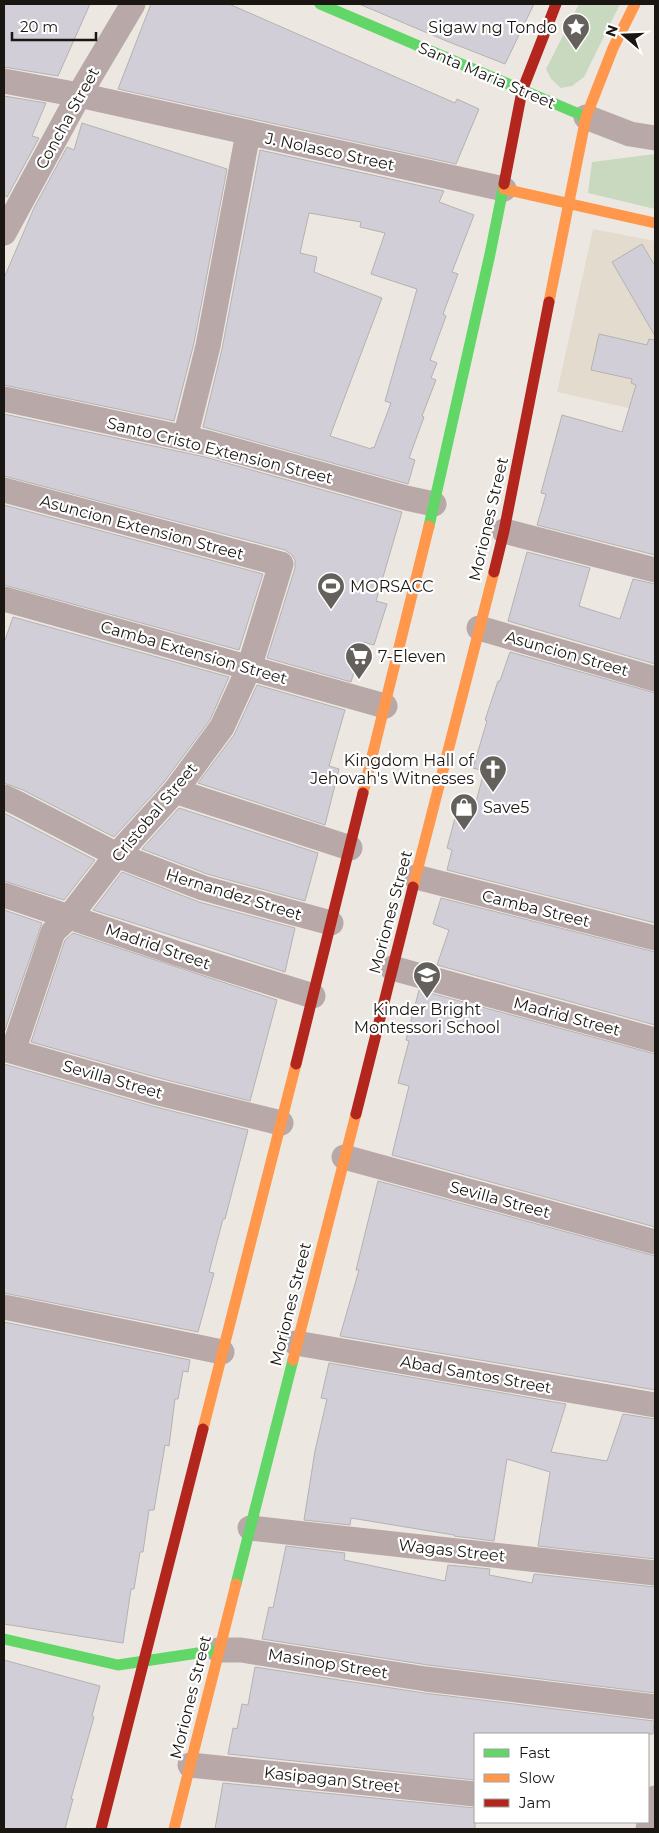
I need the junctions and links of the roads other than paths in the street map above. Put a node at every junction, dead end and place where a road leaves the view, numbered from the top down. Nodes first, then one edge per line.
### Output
1 (133, 4) edge
2 (320, 4) edge
3 (556, 4) edge
4 (635, 4) edge
5 (4, 81) edge
6 (522, 91) junction
7 (78, 95) junction
8 (586, 117) junction
9 (248, 134) junction
10 (655, 138) edge
11 (504, 189) junction
12 (568, 204) junction
13 (655, 223) edge
14 (4, 233) edge
15 (4, 399) edge
16 (185, 438) junction
17 (4, 490) edge
18 (434, 504) junction
19 (504, 530) junction
20 (281, 564) joint
21 (655, 570) edge
22 (4, 599) edge
23 (479, 628) junction
24 (250, 668) junction
25 (655, 679) edge
26 (384, 706) junction
27 (175, 791) junction
28 (4, 798) edge
29 (350, 848) junction
30 (117, 855) junction
31 (416, 877) junction
32 (4, 895) edge
33 (70, 916) junction
34 (331, 923) junction
35 (655, 938) edge
36 (392, 968) junction
37 (313, 996) junction
38 (655, 1040) edge
39 (8, 1050) edge
40 (281, 1123) junction
41 (344, 1157) junction
42 (655, 1242) edge
43 (4, 1306) edge
44 (296, 1342) junction
45 (222, 1352) junction
46 (655, 1405) edge
47 (250, 1528) junction
48 (655, 1573) edge
49 (4, 1640) edge
50 (218, 1650) junction
51 (144, 1660) junction
52 (655, 1707) edge
53 (190, 1765) junction
54 (474, 1794) edge
55 (101, 1829) edge
56 (174, 1829) edge

1 - 7 street, Concha Street
2 - 6 main road, Santa Maria Street
3 - 6 main road
4 - 8 main road, Moriones Street
5 - 7 street, J. Nolasco Street
6 - 8 main road, Santa Maria Street
6 - 11 main road
7 - 9 street, J. Nolasco Street
7 - 14 street, Concha Street
8 - 10 street, Santa Maria Street
8 - 12 main road, Moriones Street
9 - 11 street, J. Nolasco Street
9 - 16 street
11 - 12 main road, J. Nolasco Street
11 - 18 main road
12 - 13 main road, J. Nolasco Street
12 - 19 main road, Moriones Street
15 - 16 street, Santo Cristo Extension Street
16 - 18 street, Santo Cristo Extension Street
17 - 20 street, Asuncion Extension Street
18 - 26 main road
19 - 21 street
19 - 23 main road, Moriones Street
20 - 24 street, Cristobal Street
22 - 24 street, Camba Extension Street
23 - 25 street, Asuncion Street
23 - 31 main road, Moriones Street
24 - 26 street, Camba Extension Street
24 - 27 street, Cristobal Street
26 - 29 main road
27 - 29 street
27 - 30 street, Cristobal Street
28 - 30 street, Hernandez Street
29 - 34 main road
30 - 33 street, Cristobal Street
30 - 34 street, Hernandez Street
31 - 35 street, Camba Street
31 - 36 main road, Moriones Street
32 - 33 street, Madrid Street
33 - 37 street, Madrid Street
33 - 39 street, Cristobal Street
34 - 37 main road
36 - 38 street, Madrid Street
36 - 41 main road, Moriones Street
37 - 40 main road
39 - 40 street, Sevilla Street
40 - 45 main road
41 - 42 street, Sevilla Street
41 - 44 main road, Moriones Street
43 - 45 street
44 - 46 street, Abad Santos Street
44 - 47 main road, Moriones Street
45 - 51 main road
47 - 48 street, Wagas Street
47 - 50 main road, Moriones Street
49 - 51 main road, Masinop Street
50 - 51 main road, Masinop Street
50 - 52 street, Masinop Street
50 - 53 main road, Moriones Street
51 - 55 main road
53 - 54 street, Kasipagan Street
53 - 56 main road, Moriones Street

